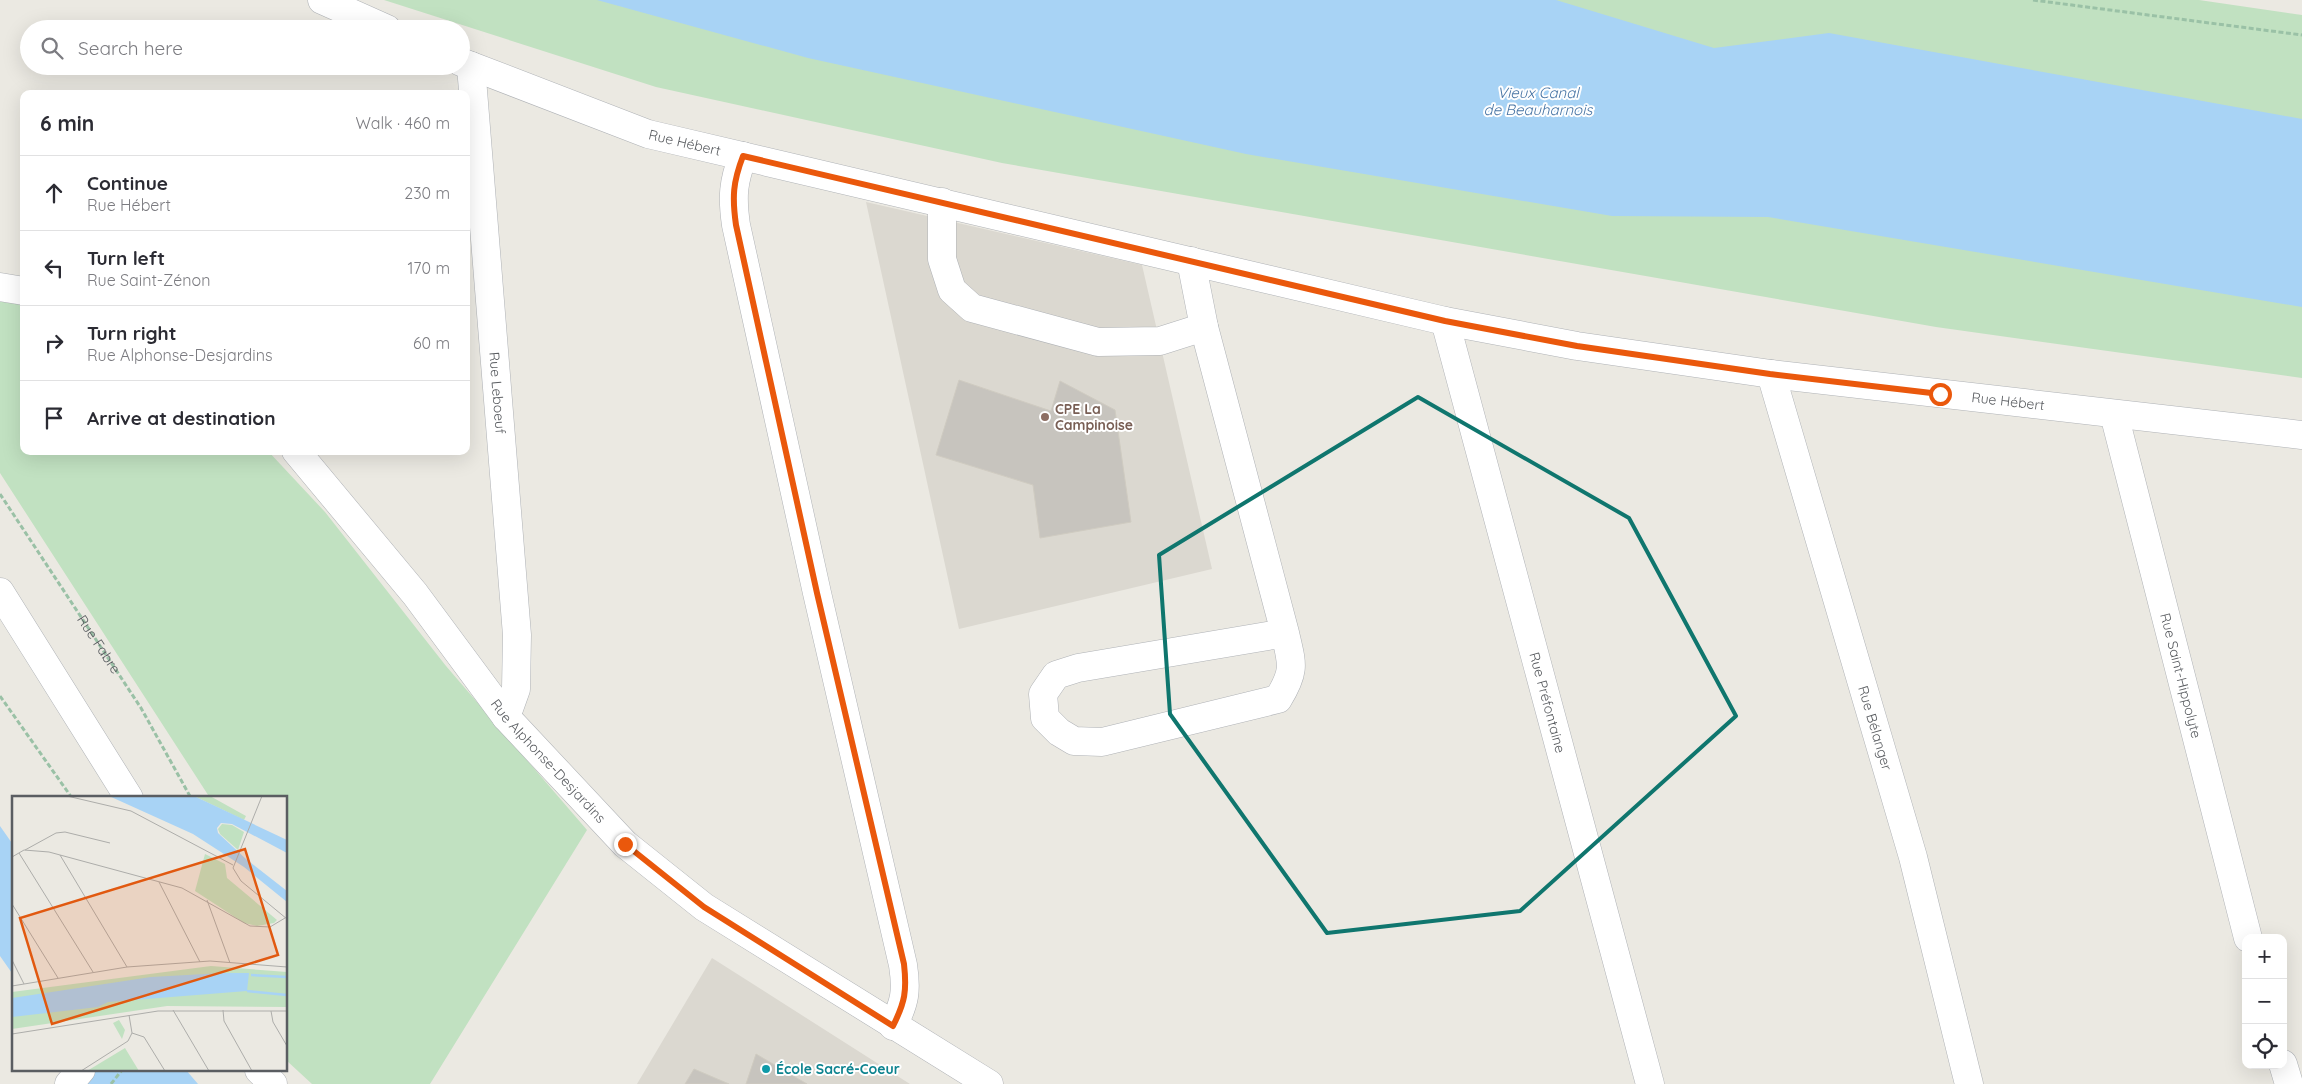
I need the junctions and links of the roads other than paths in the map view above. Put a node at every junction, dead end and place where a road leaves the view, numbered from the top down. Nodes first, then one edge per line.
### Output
1 (322, 0) edge
2 (367, 20) edge
3 (470, 66) edge
4 (467, 75) edge
5 (468, 90) edge
6 (470, 108) edge
7 (743, 156) junction
8 (942, 202) junction
9 (1191, 261) junction
10 (0, 287) edge
11 (20, 290) edge
12 (1445, 321) junction
13 (1204, 327) junction
14 (1770, 374) junction
15 (2114, 414) junction
16 (2302, 435) edge
17 (299, 455) edge
18 (0, 592) edge
19 (1285, 632) junction
20 (506, 717) junction
21 (128, 796) edge
22 (2247, 934) edge
23 (893, 1026) junction
24 (2284, 1069) edge
25 (79, 1072) edge
26 (261, 1072) edge
27 (69, 1084) edge
28 (273, 1084) edge
29 (989, 1084) edge
30 (1650, 1084) edge
31 (1969, 1084) edge
32 (2289, 1084) edge

1 - 2 street
3 - 7 street, Rue Hébert
4 - 5 street, Rue Leboeuf
6 - 20 street, Rue Leboeuf
7 - 8 street, Rue Hébert
7 - 23 street
8 - 9 street, Rue Hébert
8 - 13 street
9 - 12 street, Rue Hébert
9 - 13 street
10 - 11 street
12 - 14 street, Rue Hébert
12 - 30 street, Rue Préfontaine
13 - 19 street
14 - 15 street, Rue Hébert
14 - 31 street, Rue Bélanger
15 - 16 street, Rue Hébert
15 - 22 street, Rue Saint-Hippolyte
17 - 20 street, Rue Alphonse-Desjardins
18 - 21 street
19 - 19 street
20 - 23 street, Rue Alphonse-Desjardins
23 - 29 street, Rue Alphonse-Desjardins
24 - 32 street
25 - 27 street
26 - 28 street

